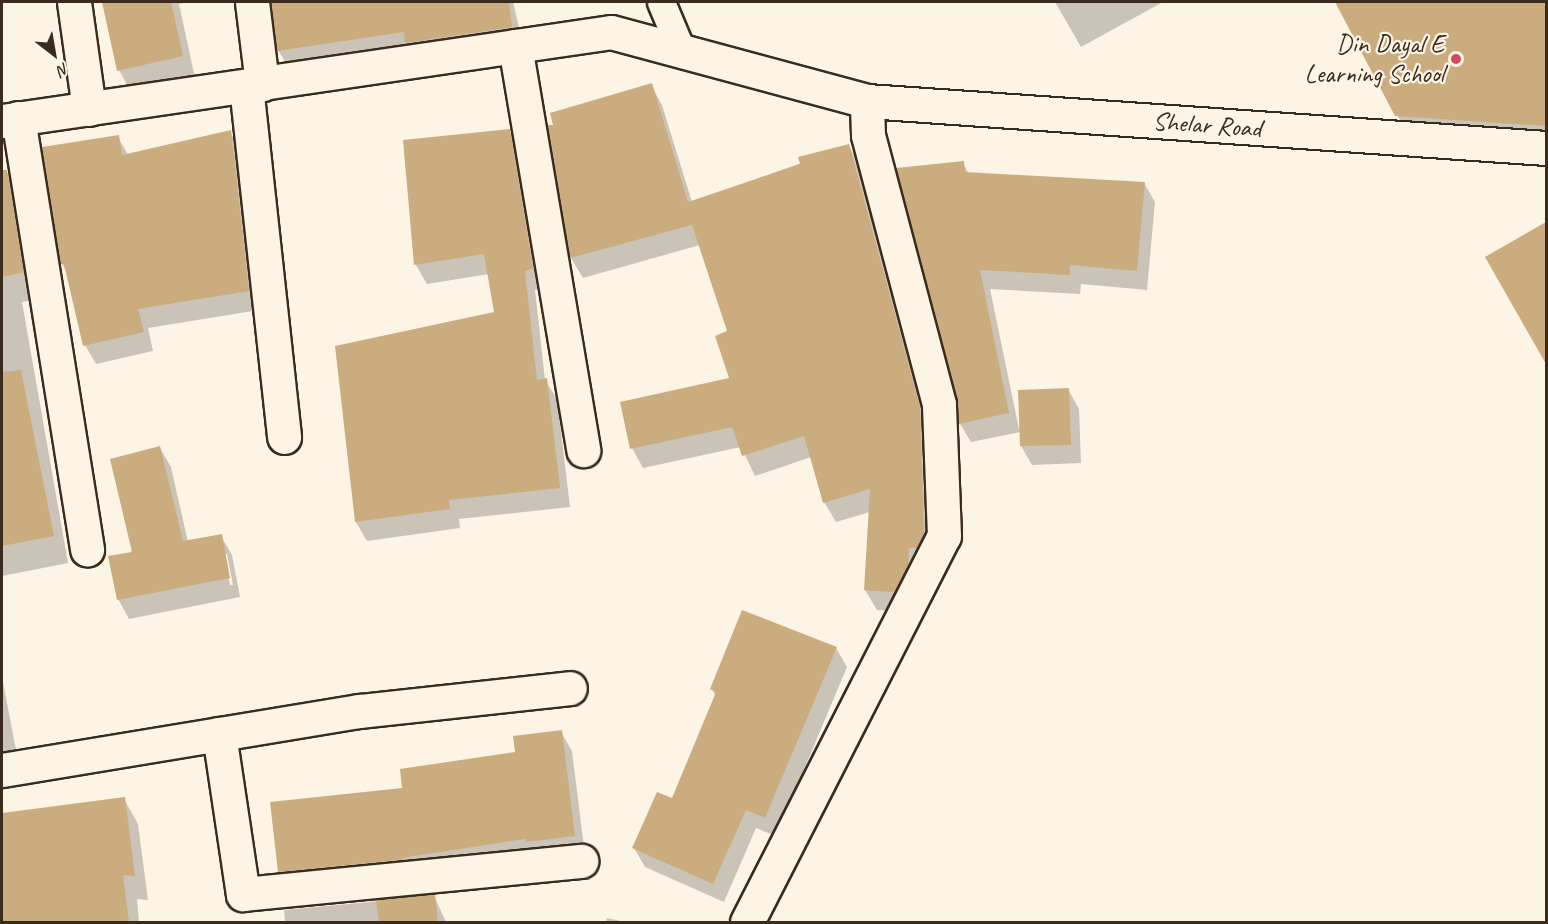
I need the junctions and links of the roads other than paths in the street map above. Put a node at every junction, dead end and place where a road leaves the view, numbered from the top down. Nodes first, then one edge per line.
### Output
1 (74, 2) edge
2 (252, 2) edge
3 (661, 2) edge
4 (515, 46) junction
5 (682, 52) junction
6 (254, 85) junction
7 (867, 101) junction
8 (89, 109) junction
9 (10, 120) edge
10 (1546, 148) edge
11 (284, 437) dead end
12 (583, 450) dead end
13 (87, 550) dead end
14 (570, 688) dead end
15 (219, 735) junction
16 (2, 771) edge
17 (581, 861) dead end
18 (747, 922) edge

1 - 8 street
2 - 6 street
3 - 5 lane
4 - 5 street, Shelar Road
4 - 6 street, Shelar Road
4 - 12 street
5 - 7 street, Shelar Road
6 - 8 street, Shelar Road
6 - 11 street
7 - 10 street, Shelar Road
7 - 18 street
8 - 9 street, Shelar Road
9 - 13 street
14 - 15 street
15 - 16 street
15 - 17 street

